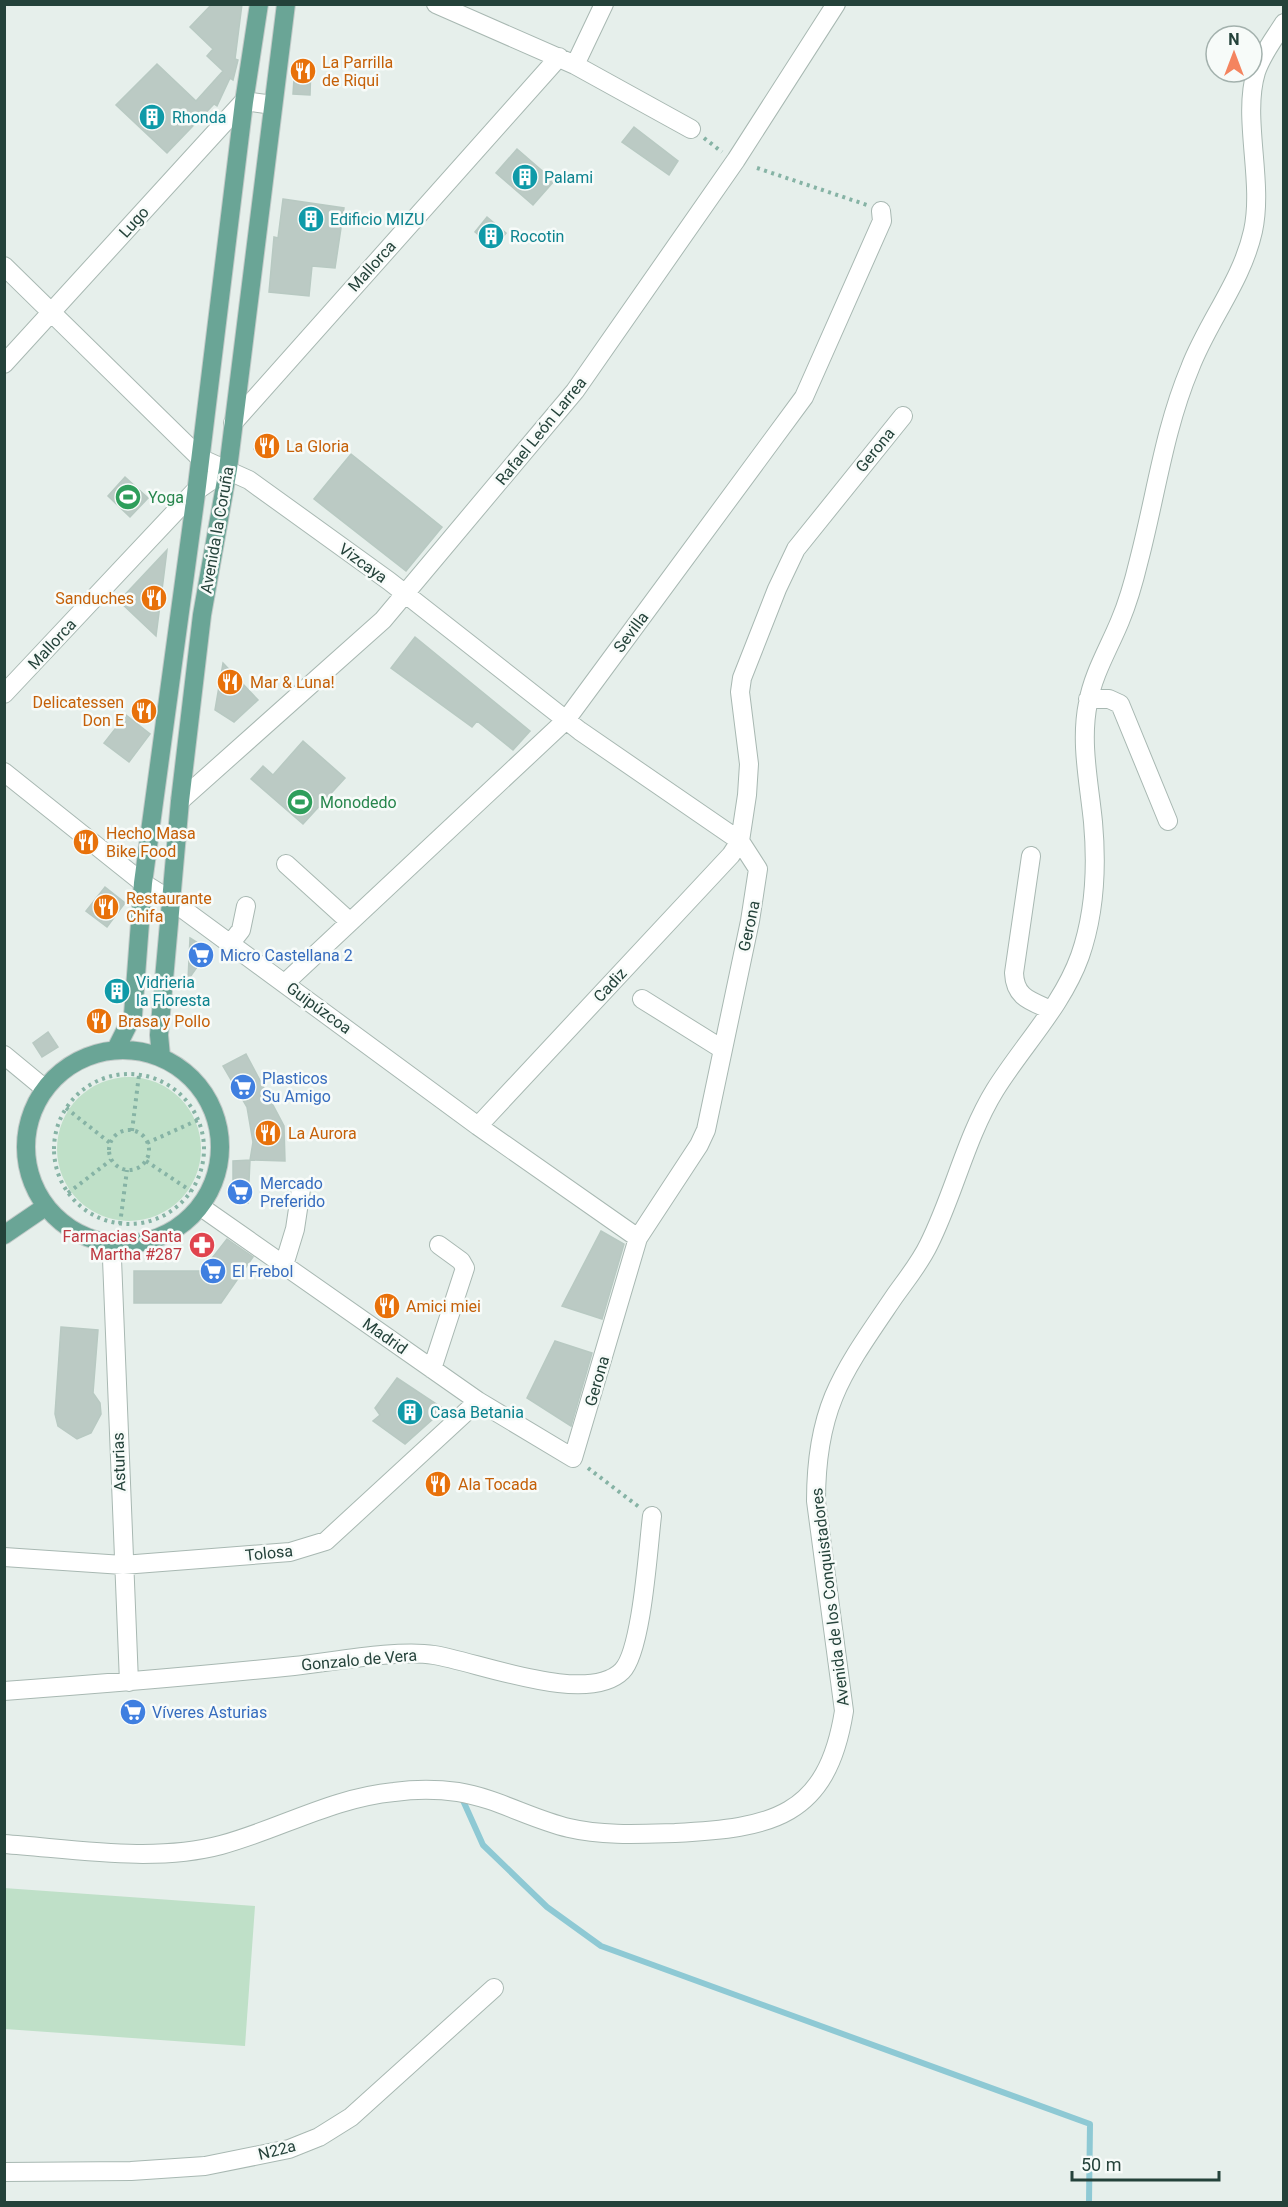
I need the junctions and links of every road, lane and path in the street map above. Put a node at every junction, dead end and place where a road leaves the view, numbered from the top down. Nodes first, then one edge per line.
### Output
1 (259, 4) edge
2 (286, 4) edge
3 (436, 4) edge
4 (604, 4) edge
5 (836, 4) edge
6 (1284, 23) edge
7 (567, 61) junction
8 (244, 101) junction
9 (273, 105) junction
10 (691, 129) joint
11 (732, 155) junction
12 (757, 168) dead end
13 (881, 211) joint
14 (4, 266) edge
15 (52, 313) junction
16 (4, 364) edge
17 (903, 416) dead end
18 (233, 423) junction
19 (200, 458) junction
20 (228, 469) junction
21 (197, 489) junction
22 (406, 595) junction
23 (4, 694) edge
24 (1088, 699) junction
25 (566, 720) junction
26 (4, 772) edge
27 (180, 801) junction
28 (1168, 821) dead end
29 (741, 841) junction
30 (1031, 856) dead end
31 (286, 864) dead end
32 (143, 883) junction
33 (172, 901) junction
34 (246, 906) dead end
35 (350, 922) junction
36 (230, 944) junction
37 (285, 983) junction
38 (642, 999) dead end
39 (1051, 1010) junction
40 (116, 1049) junction
41 (722, 1049) junction
42 (4, 1055) edge
43 (161, 1056) junction
44 (139, 1074) junction
45 (44, 1088) junction
46 (66, 1108) junction
47 (198, 1120) junction
48 (478, 1126) junction
49 (132, 1131) junction
50 (110, 1143) junction
51 (147, 1143) junction
52 (111, 1160) junction
53 (146, 1161) junction
54 (127, 1170) junction
55 (301, 1189) dead end
56 (191, 1191) junction
57 (68, 1193) junction
58 (45, 1207) junction
59 (201, 1207) junction
60 (120, 1224) junction
61 (4, 1235) edge
62 (638, 1238) junction
63 (106, 1243) junction
64 (439, 1245) dead end
65 (284, 1265) junction
66 (432, 1369) junction
67 (478, 1401) junction
68 (573, 1458) junction
69 (652, 1516) joint
70 (4, 1557) edge
71 (123, 1564) junction
72 (129, 1682) junction
73 (4, 1691) edge
74 (4, 1844) edge
75 (494, 1988) dead end
76 (4, 2172) edge

1 - 8 main road, Avenida la Coruña
2 - 9 main road, Avenida la Coruña
3 - 7 street
4 - 7 street, Mallorca
5 - 11 street, Rafael León Larrea
6 - 24 street, Avenida de los Conquistadores
7 - 10 street
7 - 18 street, Mallorca
8 - 9 street
8 - 15 street, Lugo
8 - 19 main road, Avenida la Coruña
9 - 18 main road, Avenida la Coruña
10 - 11 path
11 - 22 street, Rafael León Larrea
12 - 13 path
13 - 25 street, Sevilla
14 - 15 street, Vizcaya
15 - 16 street, Lugo
15 - 19 street, Vizcaya
17 - 29 street, Gerona
18 - 20 main road, Avenida la Coruña
19 - 20 street, Vizcaya
19 - 21 main road, Avenida la Coruña
20 - 21 street, Mallorca
20 - 22 street, Vizcaya
20 - 27 main road, Avenida la Coruña
21 - 23 street, Mallorca
21 - 32 main road, Avenida la Coruña
22 - 25 street, Vizcaya
22 - 27 street, Rafael León Larrea
24 - 28 street
24 - 39 street, Avenida de los Conquistadores
25 - 29 street, Vizcaya
25 - 35 street, Sevilla
26 - 32 street, Guipúzcoa
27 - 33 main road, Avenida la Coruña
29 - 41 street, Gerona
29 - 48 street, Cadiz
30 - 39 street
31 - 35 street
32 - 33 street, Guipúzcoa
32 - 40 main road, Avenida la Coruña
33 - 36 street, Guipúzcoa
33 - 43 main road, Avenida la Coruña
34 - 36 street
35 - 37 street, Sevilla
36 - 37 street, Guipúzcoa
37 - 48 street, Guipúzcoa
38 - 41 street
39 - 74 street, Avenida de los Conquistadores
40 - 43 main road
40 - 45 main road
41 - 62 street, Gerona
42 - 45 street
43 - 59 main road
44 - 46 path
44 - 47 path
44 - 49 path
45 - 58 main road
46 - 50 path
46 - 57 path
47 - 51 path
47 - 56 path
48 - 62 street, Guipúzcoa
49 - 50 path
49 - 51 path
50 - 52 path
51 - 53 path
52 - 54 path
52 - 57 path
53 - 54 path
53 - 56 path
54 - 60 path
55 - 65 street
56 - 60 path
57 - 60 path
58 - 61 main road
58 - 63 main road
59 - 63 main road
59 - 65 street, Madrid
62 - 68 street, Gerona
63 - 71 street, Asturias
64 - 66 street
65 - 66 street, Madrid
66 - 67 street, Madrid
67 - 68 street, Madrid
67 - 71 street, Tolosa
68 - 69 path
69 - 72 street, Gonzalo de Vera
70 - 71 street, Tolosa
71 - 72 street, Asturias
72 - 73 street, Gonzalo de Vera
75 - 76 street, N22a

